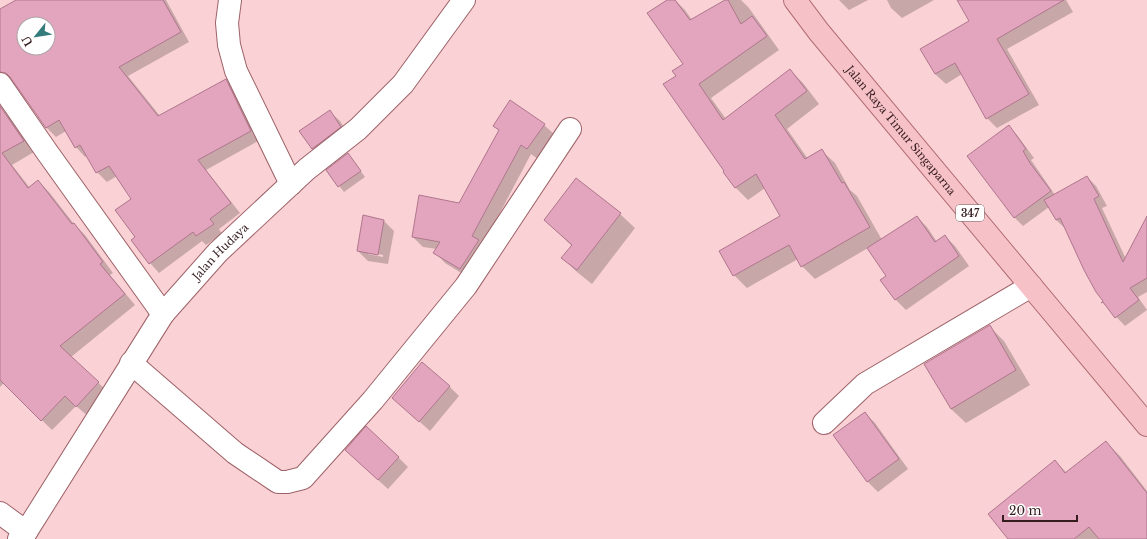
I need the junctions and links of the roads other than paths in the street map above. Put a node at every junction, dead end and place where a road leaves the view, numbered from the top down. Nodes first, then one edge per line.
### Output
1 (230, 0) edge
2 (464, 0) edge
3 (795, 0) edge
4 (0, 84) edge
5 (570, 129) dead end
6 (291, 184) junction
7 (1031, 286) junction
8 (163, 314) junction
9 (131, 362) junction
10 (824, 423) dead end
11 (1147, 425) edge
12 (0, 513) edge
13 (22, 535) edge

1 - 6 street
2 - 6 street, Jalan Hudaya
3 - 7 main road, Jalan Raya Timur Singaparna / 347
4 - 8 street
5 - 9 street
6 - 8 street, Jalan Hudaya
7 - 10 street
7 - 11 main road, Jalan Raya Timur Singaparna / 347
8 - 9 street, Jalan Hudaya
9 - 13 street, Jalan Hudaya
12 - 13 street

